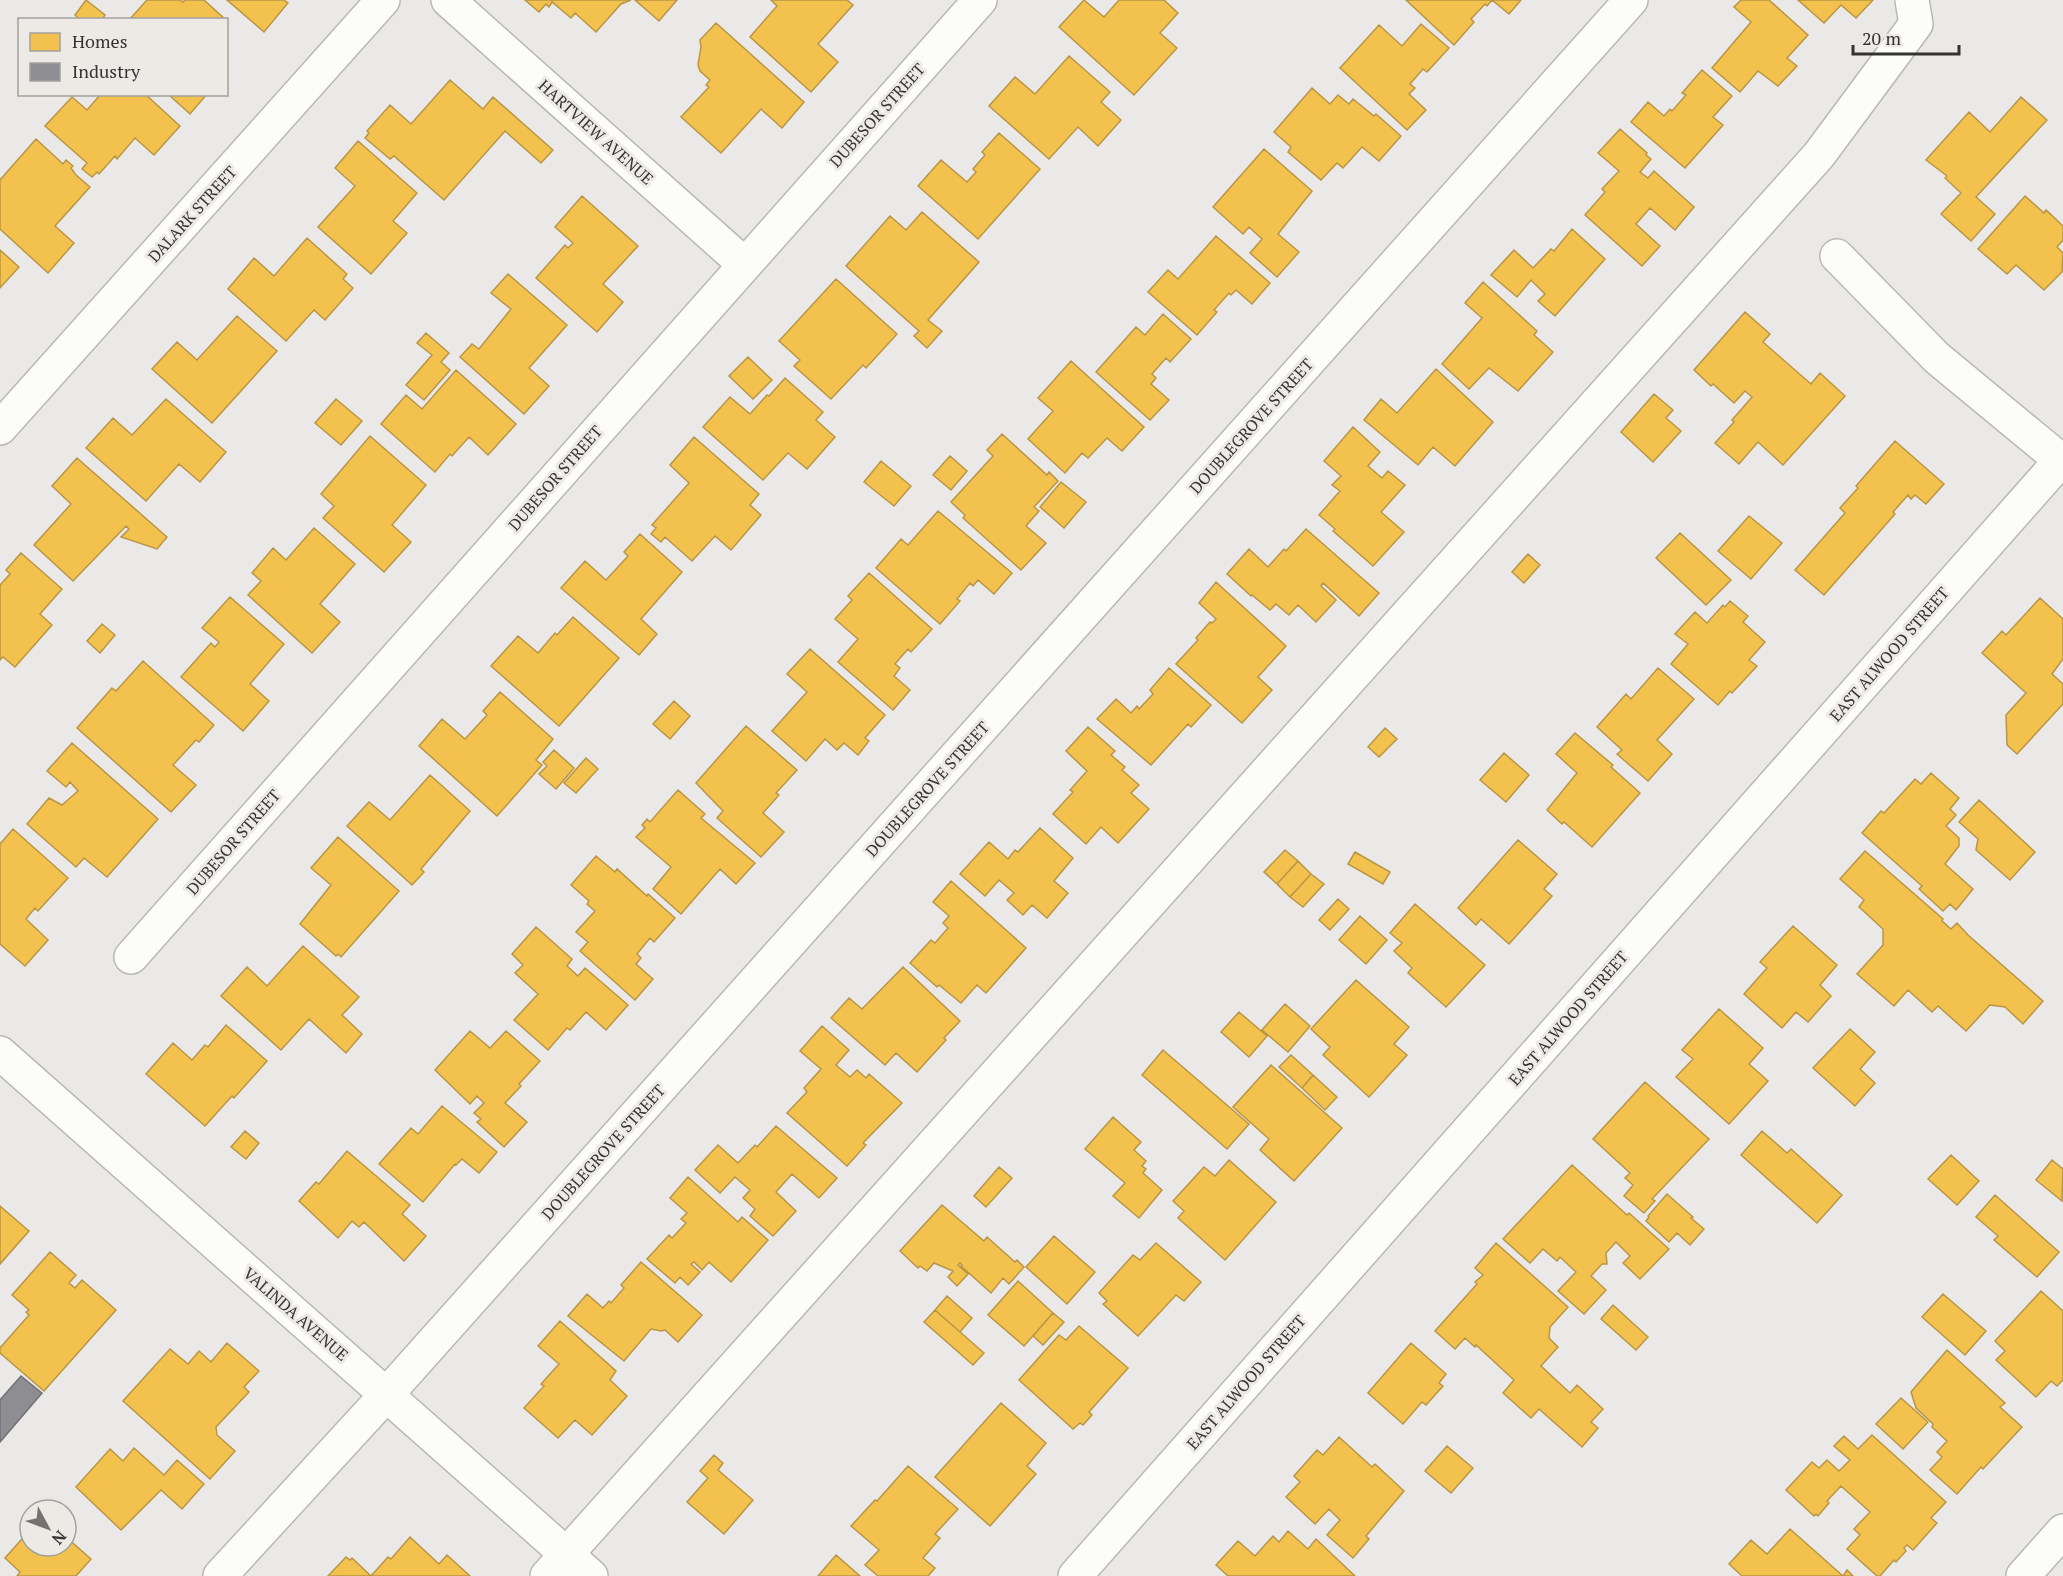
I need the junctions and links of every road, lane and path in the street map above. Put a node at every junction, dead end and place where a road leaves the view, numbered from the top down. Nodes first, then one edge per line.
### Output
1 (383, 0) edge
2 (448, 0) edge
3 (980, 0) edge
4 (1631, 0) edge
5 (1912, 0) edge
6 (1837, 256) dead end
7 (744, 264) junction
8 (0, 428) edge
9 (2062, 461) edge
10 (131, 957) dead end
11 (0, 1053) edge
12 (387, 1394) junction
13 (2063, 1531) edge
14 (556, 1565) edge
15 (220, 1576) edge
16 (591, 1576) edge
17 (1075, 1576) edge
18 (2023, 1576) edge

1 - 8 street, DALARK STREET
2 - 7 street, HARTVIEW AVENUE
3 - 7 street, DUBESOR STREET
4 - 12 street, DOUBLEGROVE STREET
5 - 14 street
6 - 9 street
7 - 10 street, DUBESOR STREET
9 - 17 street, EAST ALWOOD STREET
11 - 12 street, VALINDA AVENUE
12 - 14 street, VALINDA AVENUE
12 - 15 street, DOUBLEGROVE STREET
13 - 18 street
14 - 16 street, VALINDA AVENUE

